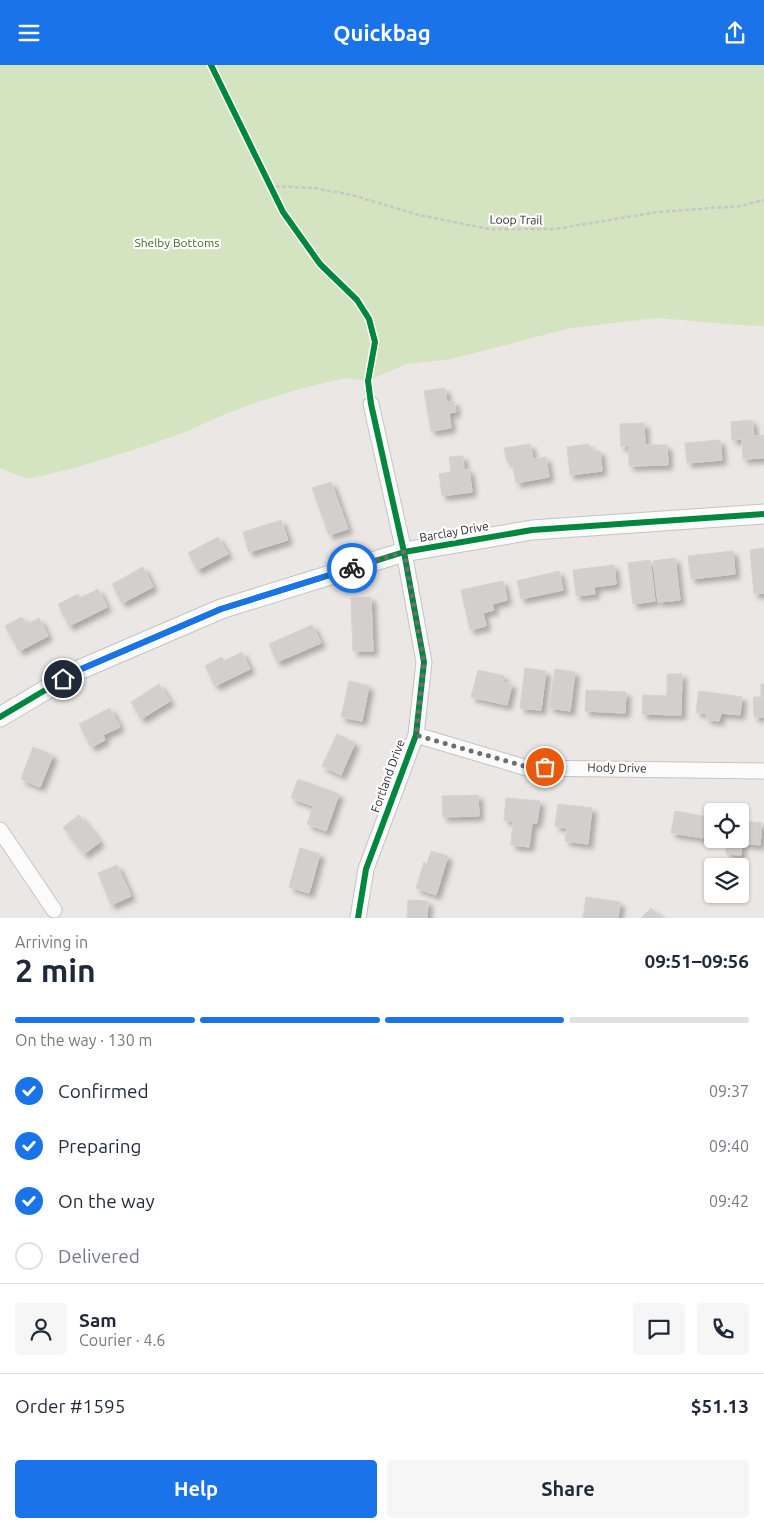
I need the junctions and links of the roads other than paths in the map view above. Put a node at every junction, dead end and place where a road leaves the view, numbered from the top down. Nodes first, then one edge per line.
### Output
1 (371, 404) dead end
2 (764, 514) edge
3 (404, 552) junction
4 (0, 717) edge
5 (416, 735) junction
6 (764, 771) edge
7 (0, 830) edge
8 (54, 910) dead end
9 (358, 918) edge

1 - 3 street, Fortland Drive
2 - 3 street, Barclay Drive
3 - 4 street, Barclay Drive
3 - 5 street, Fortland Drive
5 - 6 street, Hody Drive
5 - 9 street, Fortland Drive
7 - 8 street

